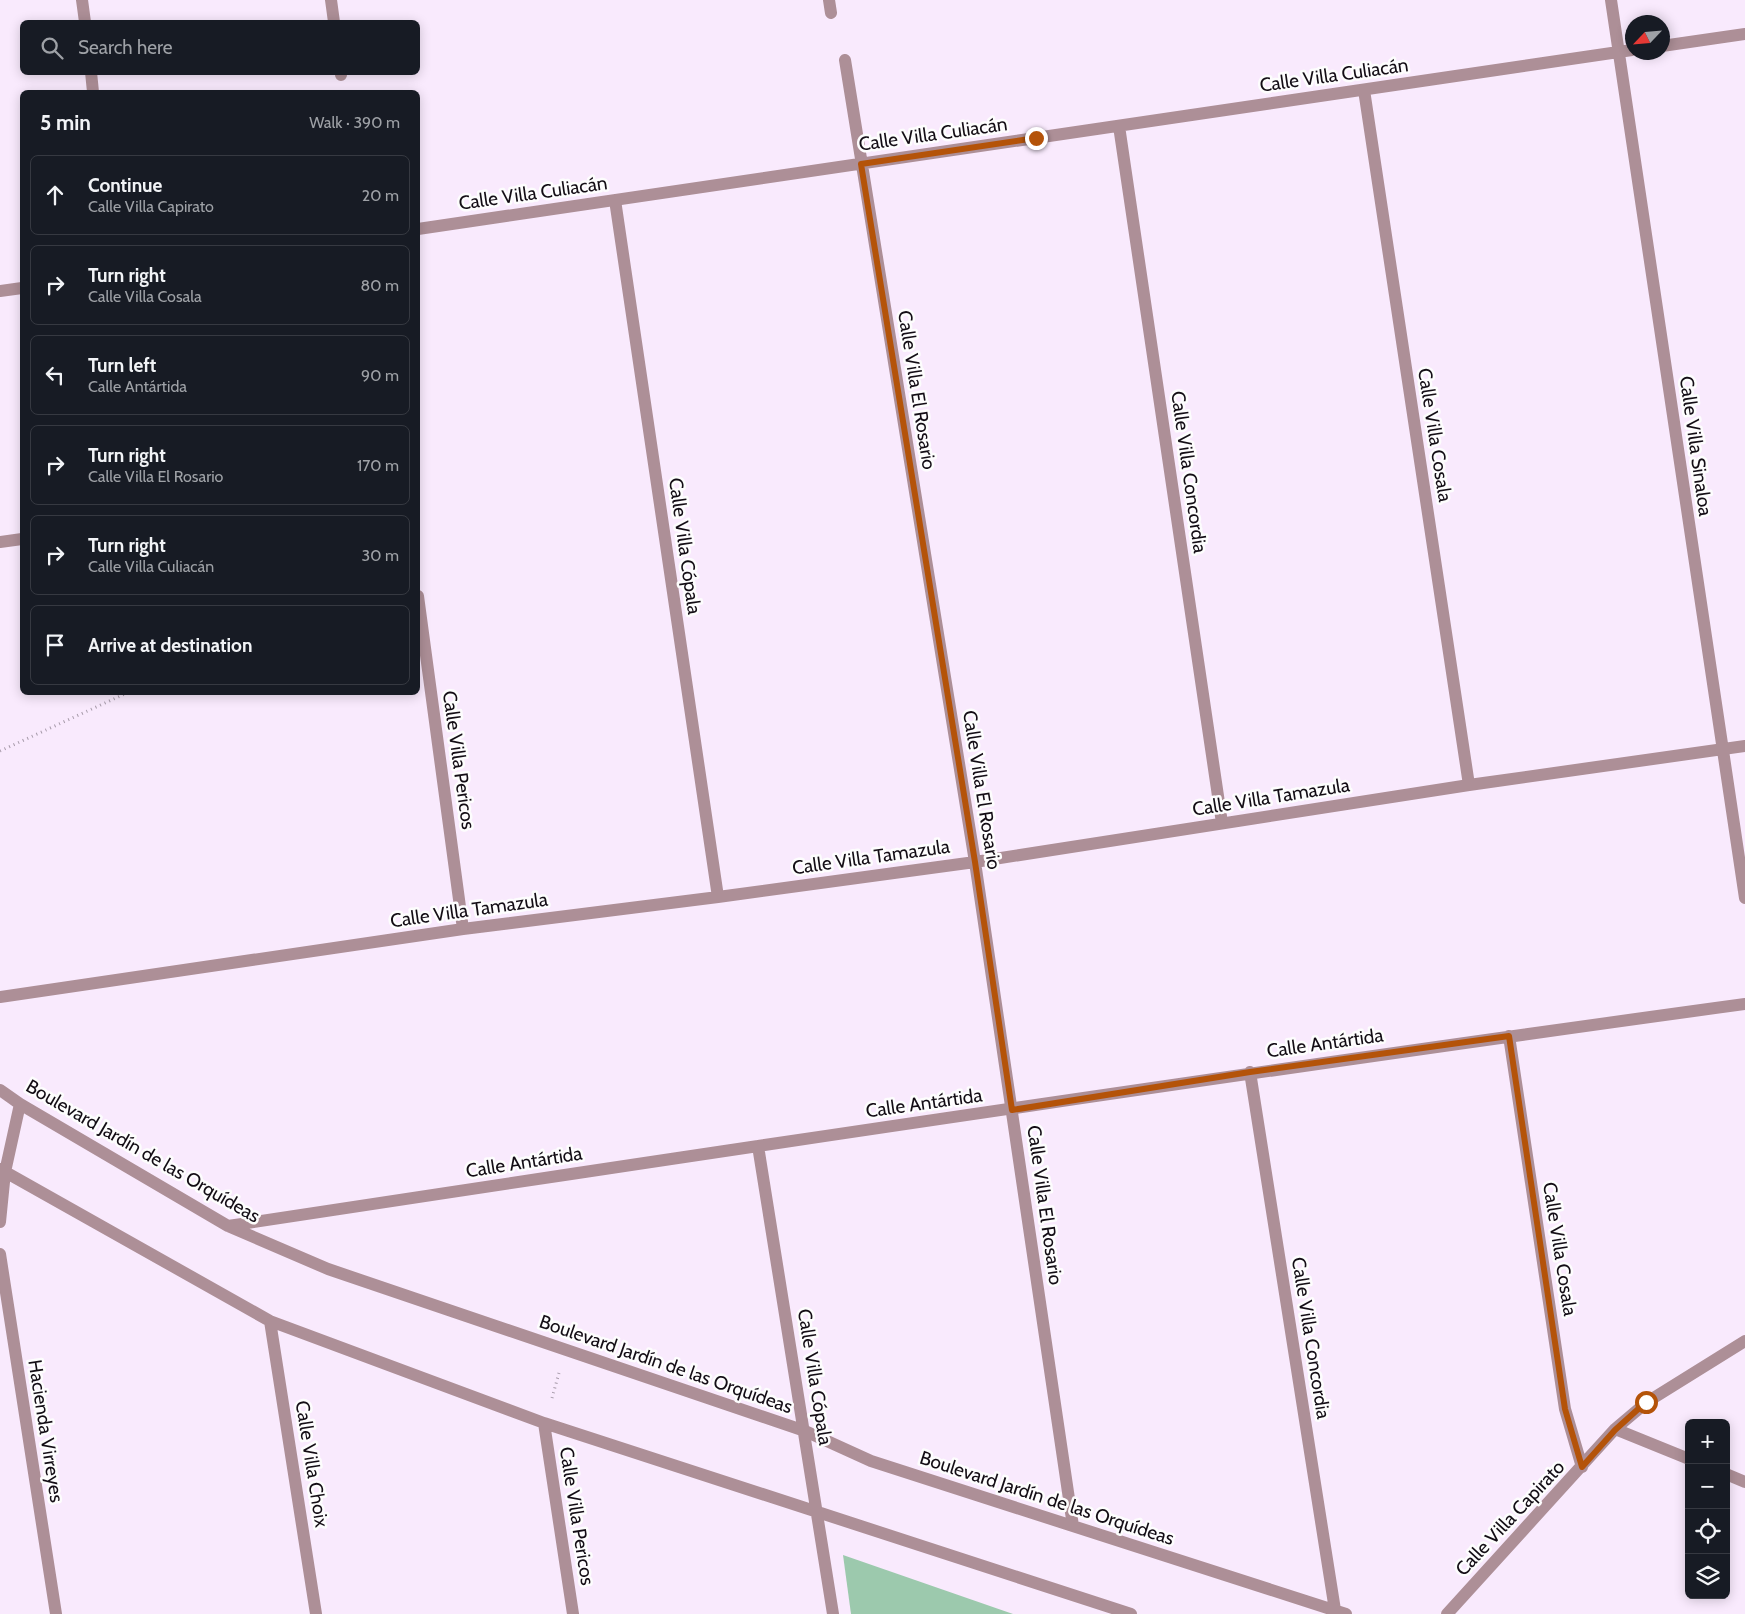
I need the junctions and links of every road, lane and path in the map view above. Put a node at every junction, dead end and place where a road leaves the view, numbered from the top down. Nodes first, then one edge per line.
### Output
1 (82, 0) edge
2 (331, 0) edge
3 (1611, 0) edge
4 (85, 20) edge
5 (334, 20) edge
6 (1745, 34) edge
7 (1670, 45) edge
8 (1625, 51) edge
9 (1619, 52) junction
10 (845, 60) dead end
11 (91, 75) edge
12 (93, 90) edge
13 (1364, 90) junction
14 (1119, 126) junction
15 (861, 164) junction
16 (615, 200) junction
17 (420, 229) edge
18 (20, 288) edge
19 (0, 291) edge
20 (20, 539) edge
21 (0, 542) edge
22 (420, 629) edge
23 (421, 646) edge
24 (122, 695) edge
25 (1745, 746) edge
26 (1723, 749) junction
27 (0, 751) edge
28 (1469, 785) junction
29 (1222, 823) junction
30 (975, 862) junction
31 (718, 897) junction
32 (1745, 898) edge
33 (463, 929) junction
34 (0, 997) edge
35 (1745, 1004) edge
36 (1509, 1036) junction
37 (1250, 1072) junction
38 (0, 1090) edge
39 (20, 1104) junction
40 (1012, 1110) junction
41 (758, 1146) junction
42 (2, 1171) edge
43 (0, 1222) edge
44 (228, 1226) junction
45 (0, 1254) edge
46 (270, 1320) junction
47 (1745, 1341) edge
48 (566, 1351) junction
49 (544, 1423) junction
50 (1615, 1430) junction
51 (805, 1431) junction
52 (1685, 1457) edge
53 (1582, 1467) junction
54 (1730, 1476) edge
55 (1745, 1482) edge
56 (817, 1513) junction
57 (1073, 1526) junction
58 (1340, 1612) edge
59 (56, 1614) edge
60 (316, 1614) edge
61 (573, 1614) edge
62 (833, 1614) edge
63 (1131, 1614) edge
64 (1446, 1614) edge

1 - 4 street
2 - 5 street
3 - 9 street, Calle Villa Sinaloa
6 - 7 street
8 - 9 street, Calle Villa Culiacán
9 - 13 street, Calle Villa Culiacán
9 - 26 street, Calle Villa Sinaloa
10 - 15 street, Calle Villa El Rosario
11 - 12 street
13 - 14 street, Calle Villa Culiacán
13 - 28 street, Calle Villa Cosala
14 - 15 street, Calle Villa Culiacán
14 - 29 street, Calle Villa Concordia
15 - 16 street, Calle Villa Culiacán
15 - 30 street, Calle Villa El Rosario
16 - 17 street, Calle Villa Culiacán
16 - 31 street, Calle Villa Cópala
18 - 19 street
20 - 21 street
22 - 23 street, Calle Villa Pericos
23 - 33 street, Calle Villa Pericos
24 - 27 path
25 - 26 street, Calle Villa Tamazula
26 - 28 street, Calle Villa Tamazula
26 - 32 street, Calle Villa Sinaloa
28 - 29 street, Calle Villa Tamazula
29 - 30 street, Calle Villa Tamazula
30 - 31 street, Calle Villa Tamazula
30 - 40 street, Calle Villa El Rosario
31 - 33 street, Calle Villa Tamazula
33 - 34 street, Calle Villa Tamazula
35 - 36 street, Calle Antártida
36 - 37 street, Calle Antártida
36 - 53 street, Calle Villa Cosala
37 - 40 street, Calle Antártida
37 - 58 street, Calle Villa Concordia
38 - 39 street, Boulevard Jardín de las Orquídeas
39 - 42 street
39 - 44 street, Boulevard Jardín de las Orquídeas
40 - 41 street, Calle Antártida
40 - 57 street, Calle Villa El Rosario
41 - 44 street, Calle Antártida
41 - 51 street, Calle Villa Cópala
42 - 43 street
42 - 46 street
44 - 48 street, Boulevard Jardín de las Orquídeas
45 - 59 street, Hacienda Virreyes
46 - 49 street
46 - 60 street, Calle Villa Choix
47 - 50 street, Calle Villa Capirato
48 - 49 path
48 - 51 street, Boulevard Jardín de las Orquídeas
49 - 56 street
49 - 61 street, Calle Villa Pericos
50 - 52 street
50 - 53 street, Calle Villa Capirato
51 - 56 street, Calle Villa Cópala
51 - 57 street, Boulevard Jardín de las Orquídeas
53 - 64 street, Calle Villa Capirato
54 - 55 street
56 - 62 street, Calle Villa Cópala
56 - 63 street
57 - 58 street, Boulevard Jardín de las Orquídeas

